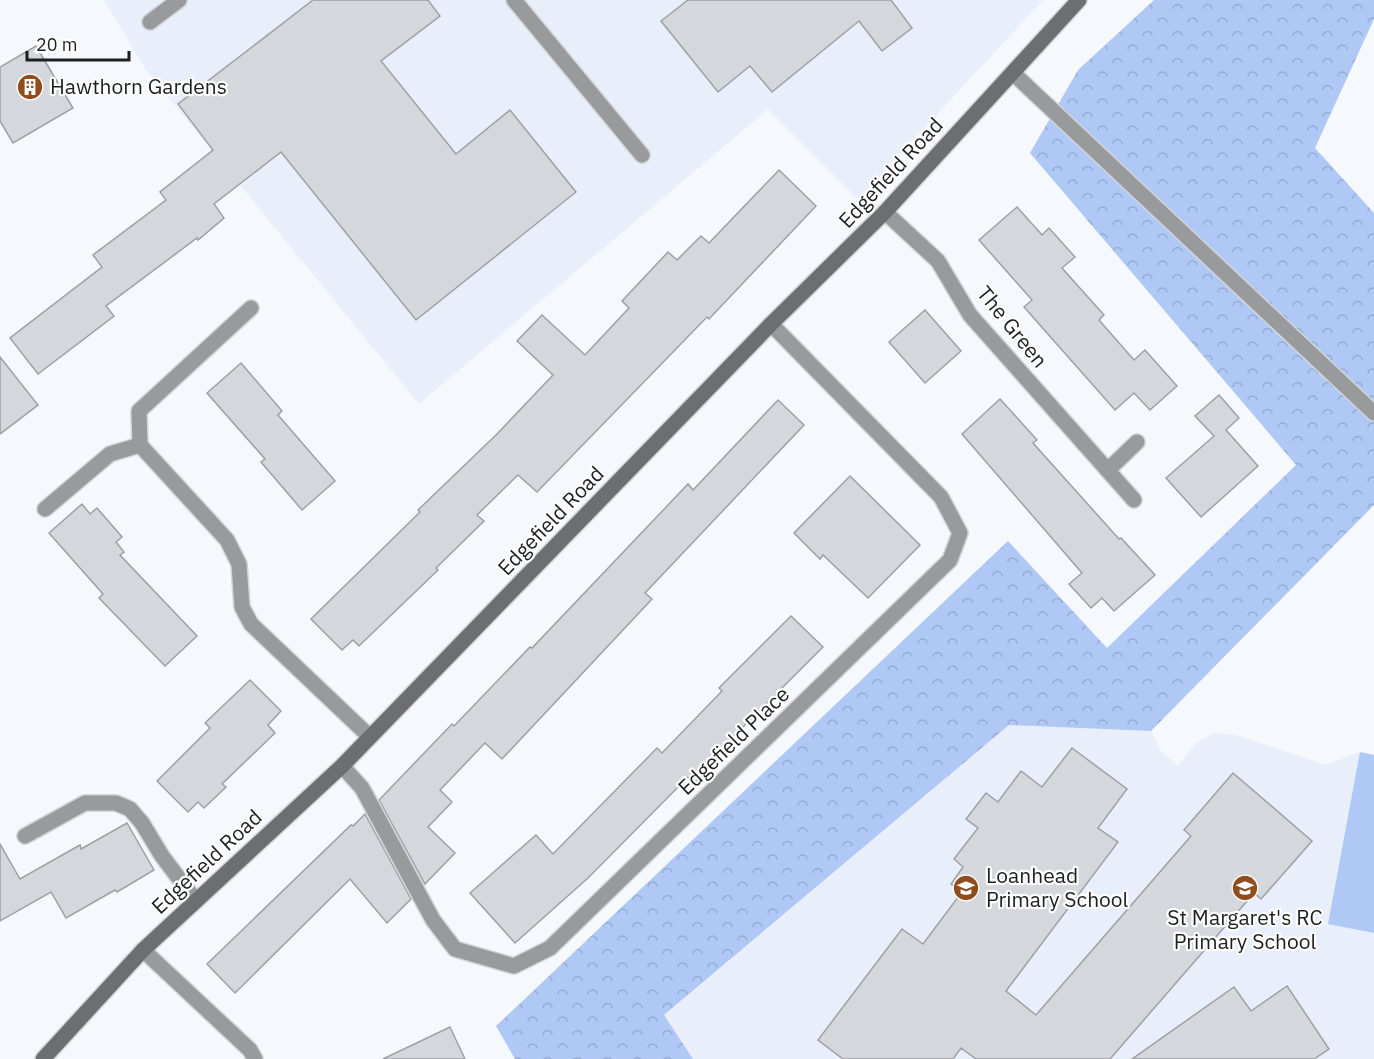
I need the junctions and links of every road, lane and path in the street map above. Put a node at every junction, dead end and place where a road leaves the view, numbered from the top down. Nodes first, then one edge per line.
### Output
1 (179, 0) edge
2 (514, 0) edge
3 (1079, 0) edge
4 (150, 22) dead end
5 (1013, 73) junction
6 (642, 155) dead end
7 (885, 212) junction
8 (251, 308) dead end
9 (771, 324) junction
10 (1374, 413) edge
11 (1137, 442) dead end
12 (140, 445) junction
13 (1108, 470) junction
14 (1134, 500) dead end
15 (45, 509) dead end
16 (370, 738) junction
17 (342, 766) junction
18 (25, 836) dead end
19 (196, 901) junction
20 (143, 950) junction
21 (43, 1059) edge
22 (255, 1059) edge

1 - 4 street
2 - 6 street
3 - 5 street, Edgefield Road
5 - 7 street, Edgefield Road
5 - 10 street
7 - 9 street, Edgefield Road
7 - 13 street, The Green
8 - 12 street
9 - 16 street, Edgefield Road
9 - 17 street, Edgefield Place
11 - 13 street
12 - 15 street
12 - 16 street
13 - 14 street, The Green
16 - 17 street, Edgefield Road
17 - 19 street, Edgefield Road
18 - 19 street
19 - 20 street, Edgefield Road
20 - 21 street, Edgefield Road
20 - 22 street

